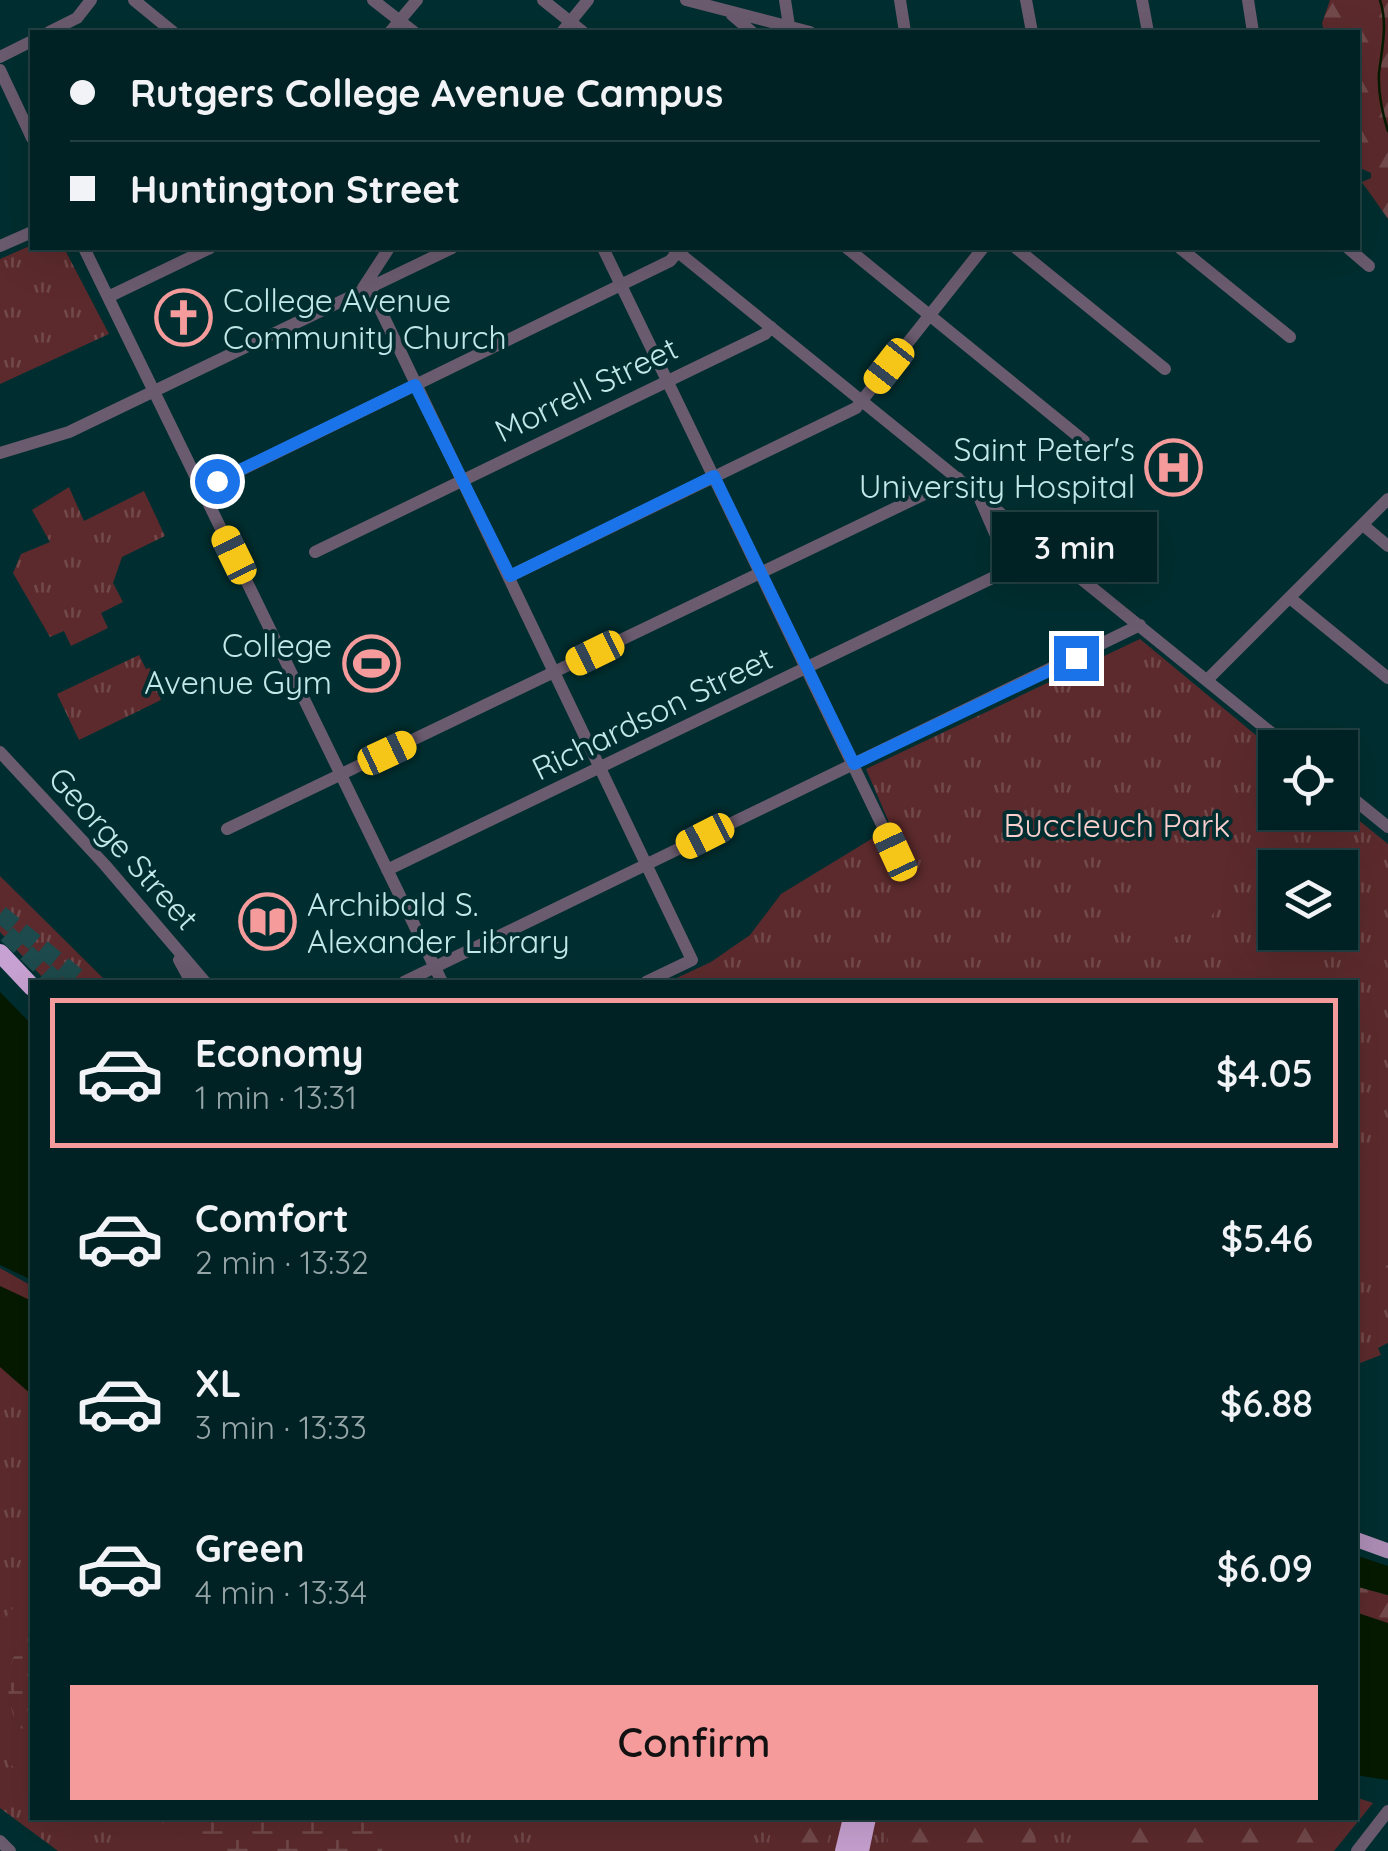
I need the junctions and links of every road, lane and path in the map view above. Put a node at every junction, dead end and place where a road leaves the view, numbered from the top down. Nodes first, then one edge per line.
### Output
1 (90, 0) edge
2 (134, 0) edge
3 (373, 0) edge
4 (416, 0) edge
5 (543, 0) edge
6 (588, 0) edge
7 (686, 0) edge
8 (785, 0) edge
9 (900, 0) edge
10 (1026, 0) edge
11 (1142, 0) edge
12 (1248, 0) edge
13 (726, 10) junction
14 (400, 21) junction
15 (566, 27) edge
16 (53, 30) edge
17 (170, 30) edge
18 (392, 30) edge
19 (411, 30) edge
20 (750, 30) edge
21 (790, 30) edge
22 (905, 30) edge
23 (1032, 30) edge
24 (1148, 30) edge
25 (1253, 30) edge
26 (30, 42) edge
27 (0, 57) edge
28 (0, 70) edge
29 (30, 134) edge
30 (30, 233) edge
31 (0, 246) edge
32 (85, 250) edge
33 (206, 250) edge
34 (387, 250) edge
35 (448, 250) edge
36 (603, 250) edge
37 (676, 250) edge
38 (678, 250) edge
39 (848, 250) edge
40 (981, 250) edge
41 (1018, 250) edge
42 (1182, 250) edge
43 (1350, 250) edge
44 (1369, 266) dead end
45 (621, 285) junction
46 (366, 288) junction
47 (108, 297) junction
48 (929, 315) junction
49 (772, 327) junction
50 (1290, 337) dead end
51 (1165, 368) dead end
52 (668, 379) junction
53 (415, 385) junction
54 (154, 392) junction
55 (862, 400) junction
56 (1084, 442) dead end
57 (0, 453) edge
58 (714, 476) junction
59 (958, 478) junction
60 (462, 480) junction
61 (202, 489) junction
62 (976, 492) junction
63 (1388, 498) edge
64 (1362, 525) junction
65 (1388, 546) edge
66 (315, 552) dead end
67 (1048, 552) junction
68 (1011, 570) junction
69 (761, 572) junction
70 (510, 576) junction
71 (1290, 598) junction
72 (1140, 625) junction
73 (808, 668) junction
74 (556, 672) junction
75 (1388, 678) edge
76 (1207, 680) junction
77 (1268, 730) edge
78 (0, 752) edge
79 (854, 764) junction
80 (601, 768) junction
81 (341, 775) junction
82 (1358, 803) edge
83 (1388, 827) edge
84 (227, 829) dead end
85 (895, 852) dead end
86 (647, 866) junction
87 (388, 870) junction
88 (168, 940) junction
89 (0, 953) edge
90 (435, 968) junction
91 (190, 980) edge
92 (203, 980) edge
93 (408, 980) edge
94 (441, 980) edge
95 (650, 980) edge
96 (30, 983) edge
97 (1358, 1541) edge
98 (1388, 1551) edge
99 (1388, 1812) edge
100 (863, 1831) edge
101 (0, 1842) edge
102 (10, 1851) edge
103 (844, 1851) edge
104 (1357, 1851) edge

1 - 16 street
2 - 17 street
3 - 14 street
4 - 14 street
5 - 15 street
6 - 15 street
7 - 13 street
8 - 21 street
9 - 22 street
10 - 23 street
11 - 24 street
12 - 25 street
13 - 20 street
13 - 21 street
14 - 18 street
14 - 19 street
26 - 27 street
28 - 29 street
30 - 31 street
32 - 47 street
33 - 47 street
34 - 46 street
35 - 46 street
36 - 45 street
37 - 45 street
38 - 49 street
39 - 48 street
40 - 48 street
41 - 51 street
42 - 50 street
43 - 44 street
45 - 52 street
45 - 53 street
46 - 53 street
46 - 54 street
47 - 54 street
48 - 55 street
48 - 56 street
49 - 52 street, Morrell Street
49 - 55 street
52 - 58 street
52 - 60 street, Morrell Street
53 - 60 street
53 - 61 street
54 - 57 street
54 - 61 street
55 - 58 street
55 - 59 street
58 - 69 street
58 - 70 street
59 - 62 street
59 - 69 street
60 - 66 street, Morrell Street
60 - 70 street
61 - 81 street
62 - 67 street
62 - 68 street
63 - 64 street
64 - 65 street
64 - 71 street
67 - 68 street, Richardson Street
67 - 72 street
68 - 73 street, Richardson Street
69 - 73 street
69 - 74 street
70 - 74 street
71 - 75 street
71 - 76 street
72 - 76 street
72 - 79 street
73 - 79 street
73 - 80 street, Richardson Street
74 - 80 street
74 - 81 street
76 - 77 street
78 - 88 street, George Street
79 - 85 street
79 - 86 street
80 - 86 street
80 - 87 street, Richardson Street
81 - 84 street
81 - 87 street
82 - 83 street
86 - 90 street
86 - 95 street
87 - 90 street
88 - 91 street
88 - 92 street, George Street
89 - 96 highway
90 - 93 street
90 - 94 street
97 - 98 main road
99 - 104 street
100 - 103 highway
101 - 102 street

